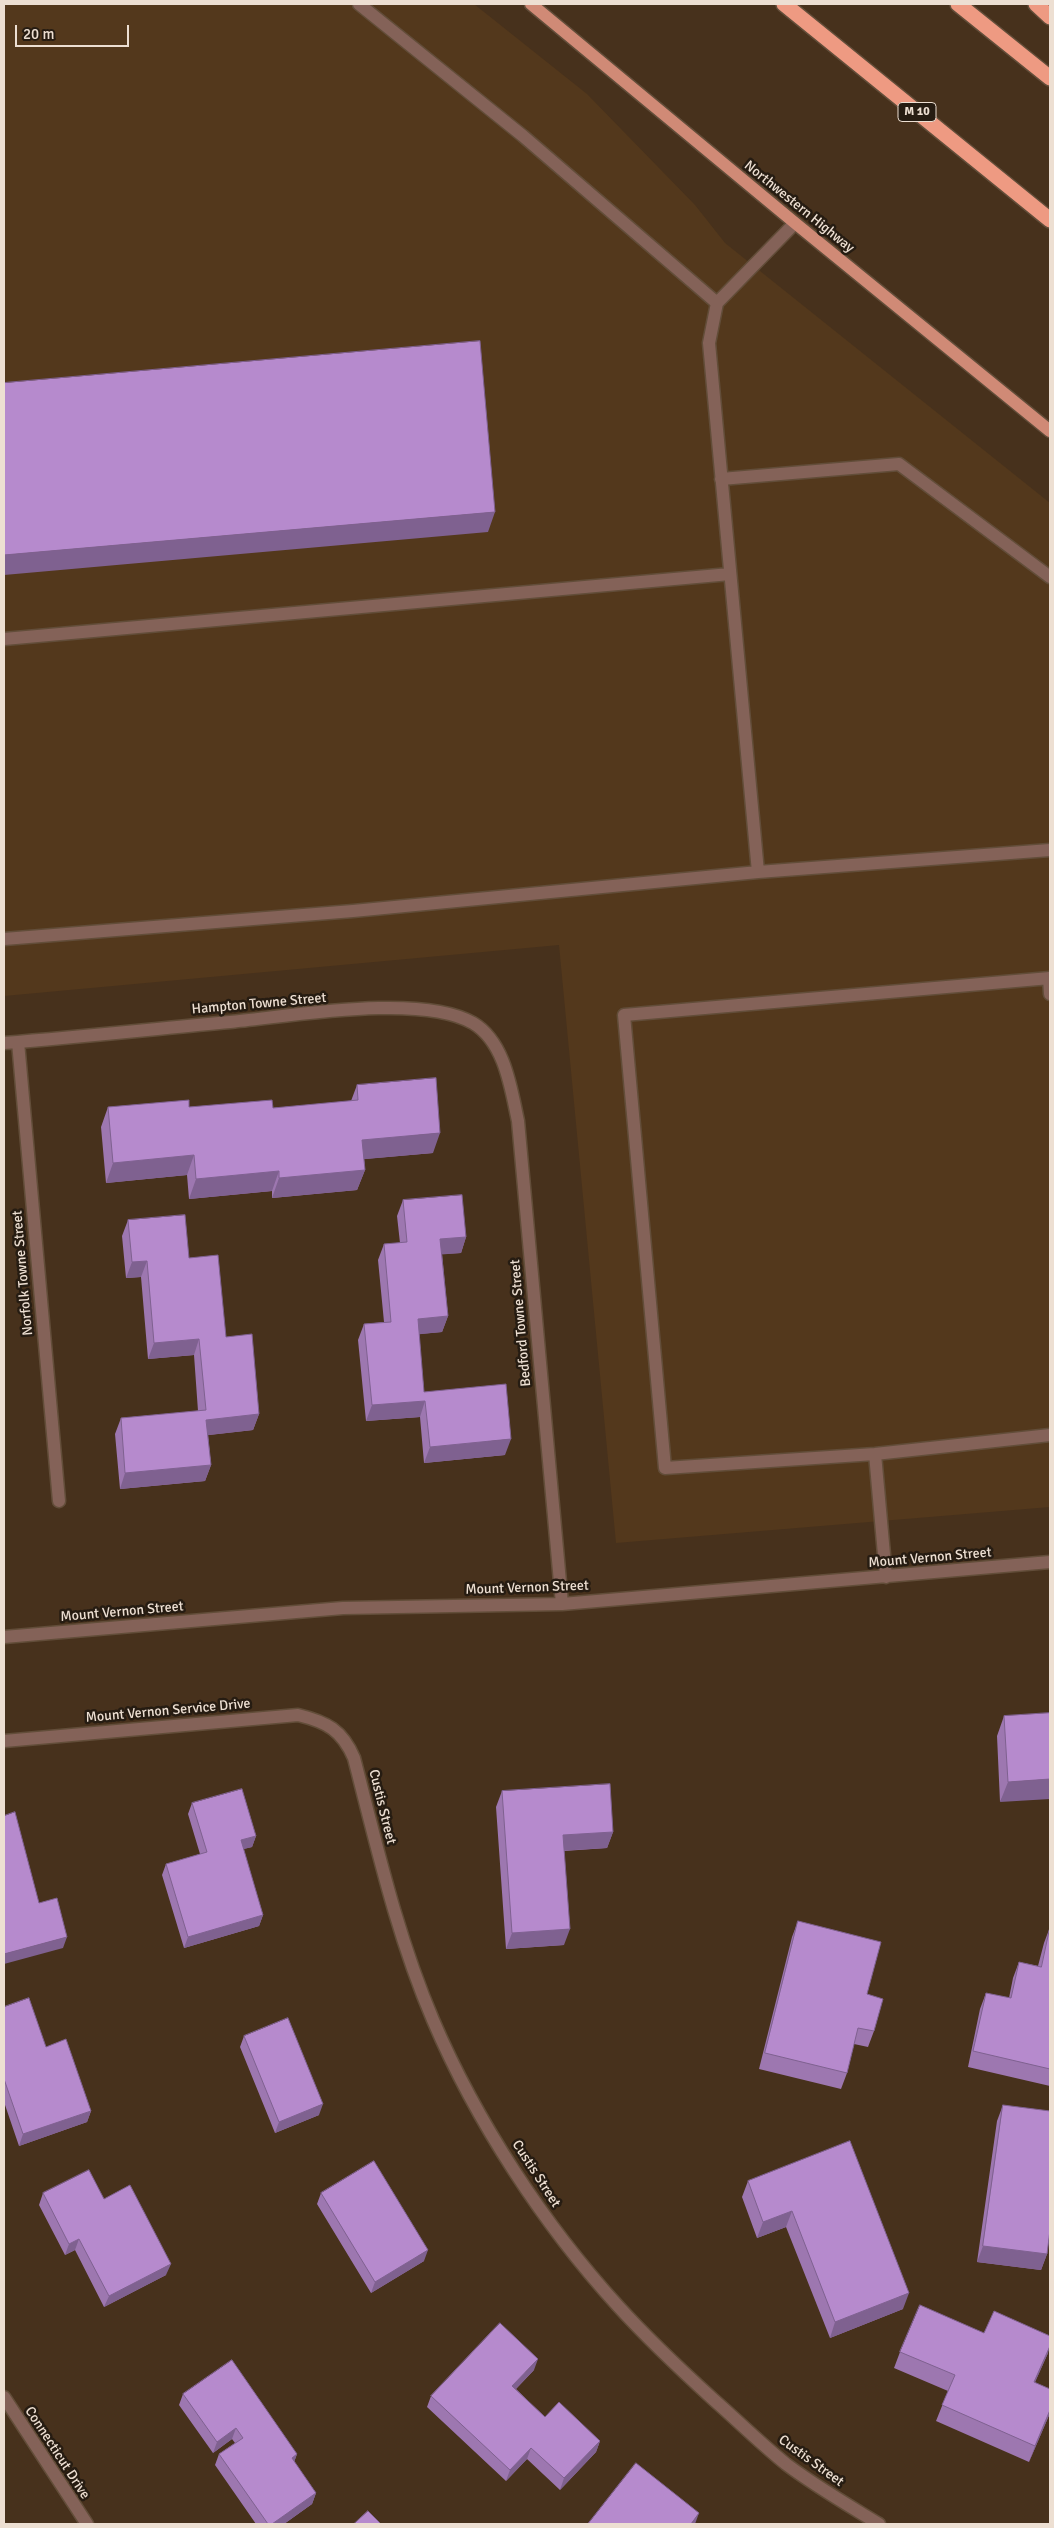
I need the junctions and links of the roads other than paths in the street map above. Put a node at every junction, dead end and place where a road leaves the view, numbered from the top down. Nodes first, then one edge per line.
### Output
1 (359, 4) edge
2 (531, 4) edge
3 (784, 4) edge
4 (958, 4) edge
5 (1036, 4) edge
6 (1050, 17) edge
7 (1050, 78) edge
8 (1050, 220) edge
9 (795, 223) junction
10 (717, 303) junction
11 (1050, 431) edge
12 (720, 479) junction
13 (730, 574) junction
14 (1050, 577) edge
15 (4, 638) edge
16 (1050, 850) edge
17 (758, 872) junction
18 (4, 939) edge
19 (1050, 978) edge
20 (1050, 994) edge
21 (18, 1042) junction
22 (4, 1043) edge
23 (493, 1043) joint
24 (1050, 1436) edge
25 (875, 1454) junction
26 (59, 1501) dead end
27 (1050, 1562) edge
28 (886, 1577) junction
29 (562, 1604) junction
30 (4, 1637) edge
31 (333, 1728) joint
32 (4, 1741) edge
33 (4, 2397) edge
34 (87, 2524) edge
35 (879, 2524) edge

1 - 10 street
2 - 9 main road, Northwestern Highway
3 - 8 highway, M 10
4 - 7 highway
5 - 6 highway
9 - 10 street
9 - 11 main road, Northwestern Highway
10 - 12 street
12 - 13 street
12 - 14 street
13 - 15 street
13 - 17 street
16 - 17 street
17 - 18 street
19 - 20 street
19 - 25 street
21 - 22 street, Hampton Towne Street
21 - 23 street, Hampton Towne Street
21 - 26 street, Norfolk Towne Street
23 - 29 street, Bedford Towne Street
24 - 25 street
25 - 28 street
27 - 28 street, Mount Vernon Street
28 - 29 street, Mount Vernon Street
29 - 30 street, Mount Vernon Street
31 - 32 street, Mount Vernon Service Drive
31 - 35 street, Custis Street
33 - 34 street, Connecticut Drive

